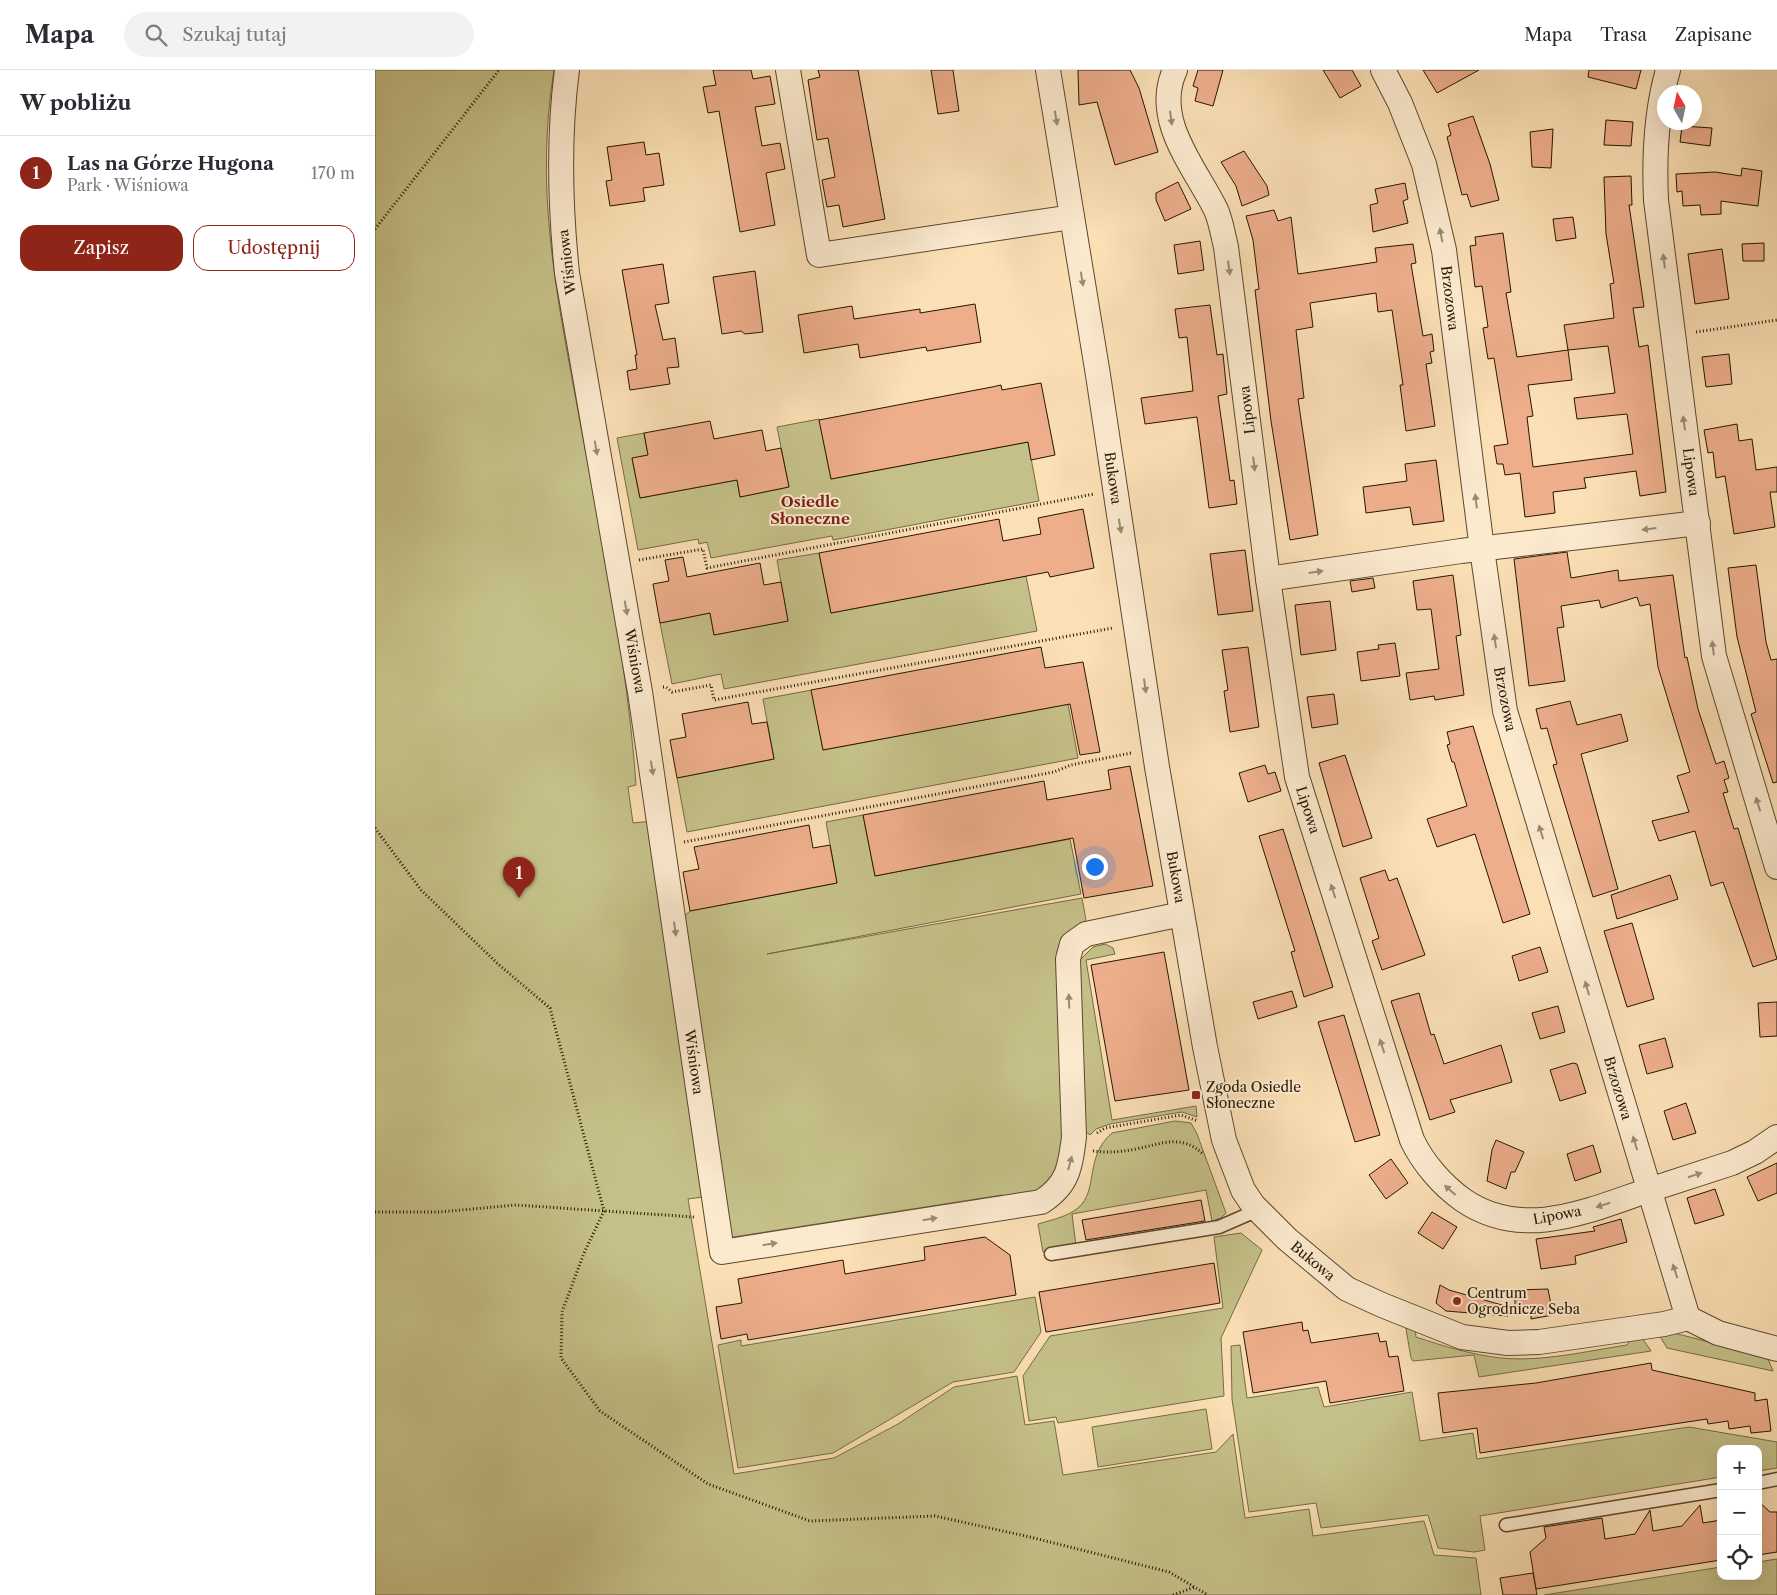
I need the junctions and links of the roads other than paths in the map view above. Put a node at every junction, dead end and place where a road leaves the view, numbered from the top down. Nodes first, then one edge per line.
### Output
1 (567, 70) edge
2 (788, 70) edge
3 (1048, 70) edge
4 (1175, 70) edge
5 (1383, 70) edge
6 (1668, 70) edge
7 (1072, 217) junction
8 (1698, 523) junction
9 (1482, 549) junction
10 (1268, 579) junction
11 (1777, 867) edge
12 (1182, 914) junction
13 (1777, 1138) edge
14 (1649, 1190) junction
15 (1257, 1210) junction
16 (1051, 1254) dead end
17 (1688, 1318) junction
18 (1777, 1349) edge
19 (1777, 1479) edge
20 (1762, 1482) edge
21 (1717, 1491) edge
22 (1506, 1525) dead end

1 -> 12 street, Wiśniowa
2 - 7 street
3 -> 7 street, Bukowa
4 -> 10 street, Lipowa
9 -> 5 street, Brzozowa
8 -> 6 street, Lipowa
7 -> 12 street, Bukowa
8 -> 9 street
11 -> 8 street, Lipowa
10 -> 9 street
14 -> 9 street, Brzozowa
14 -> 10 street, Lipowa
12 - 15 street, Bukowa
14 -> 13 street, Lipowa
17 -> 14 street, Brzozowa
15 - 16 lane
15 - 17 street, Bukowa
17 - 18 street
19 - 20 lane
21 - 22 lane

